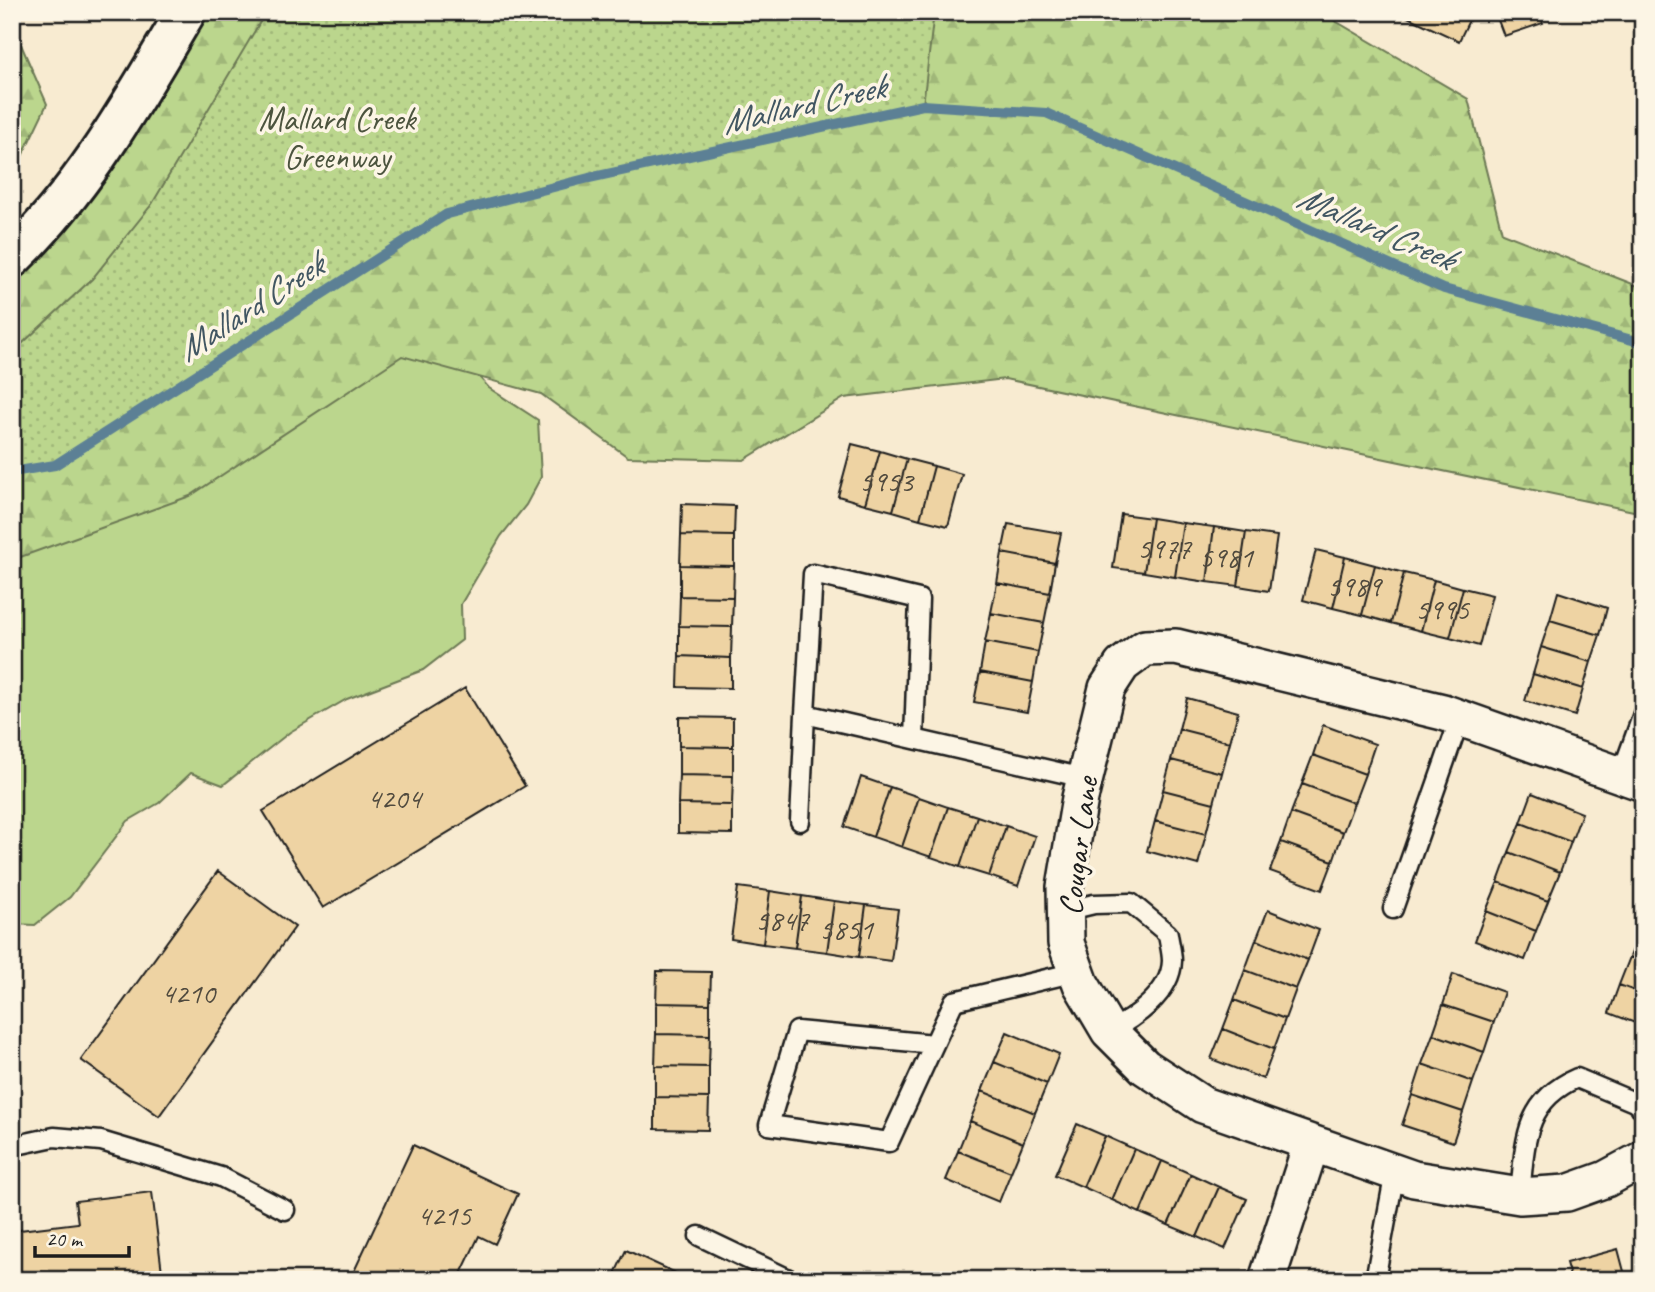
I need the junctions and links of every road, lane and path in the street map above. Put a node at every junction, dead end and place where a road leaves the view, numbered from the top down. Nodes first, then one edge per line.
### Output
1 (186, 12) edge
2 (12, 258) edge
3 (805, 714) junction
4 (1643, 714) edge
5 (1460, 718) junction
6 (914, 739) junction
7 (1084, 778) junction
8 (1632, 779) edge
9 (800, 821) dead end
10 (1393, 909) dead end
11 (1065, 911) junction
12 (1076, 972) junction
13 (1109, 1031) junction
14 (934, 1044) junction
15 (1643, 1110) edge
16 (1311, 1145) junction
17 (12, 1146) edge
18 (1643, 1159) edge
19 (1395, 1172) junction
20 (1520, 1196) junction
21 (285, 1210) dead end
22 (699, 1236) dead end
23 (791, 1280) edge
24 (1267, 1280) edge
25 (1375, 1280) edge

1 - 2 main road
3 - 6 lane
3 - 6 lane
3 - 9 lane
4 - 8 lane
5 - 7 street, Cougar Lane
5 - 8 street, Cougar Lane
5 - 10 lane
6 - 7 lane
7 - 11 street, Cougar Lane
11 - 12 street, Cougar Lane
11 - 13 lane
12 - 13 street, Cougar Lane
12 - 14 lane
13 - 16 street, Cougar Lane
14 - 14 lane
15 - 20 lane
16 - 19 street, Cougar Lane
16 - 24 street
17 - 21 lane
18 - 20 street, Cougar Lane
19 - 20 street, Cougar Lane
19 - 25 lane
22 - 23 lane

